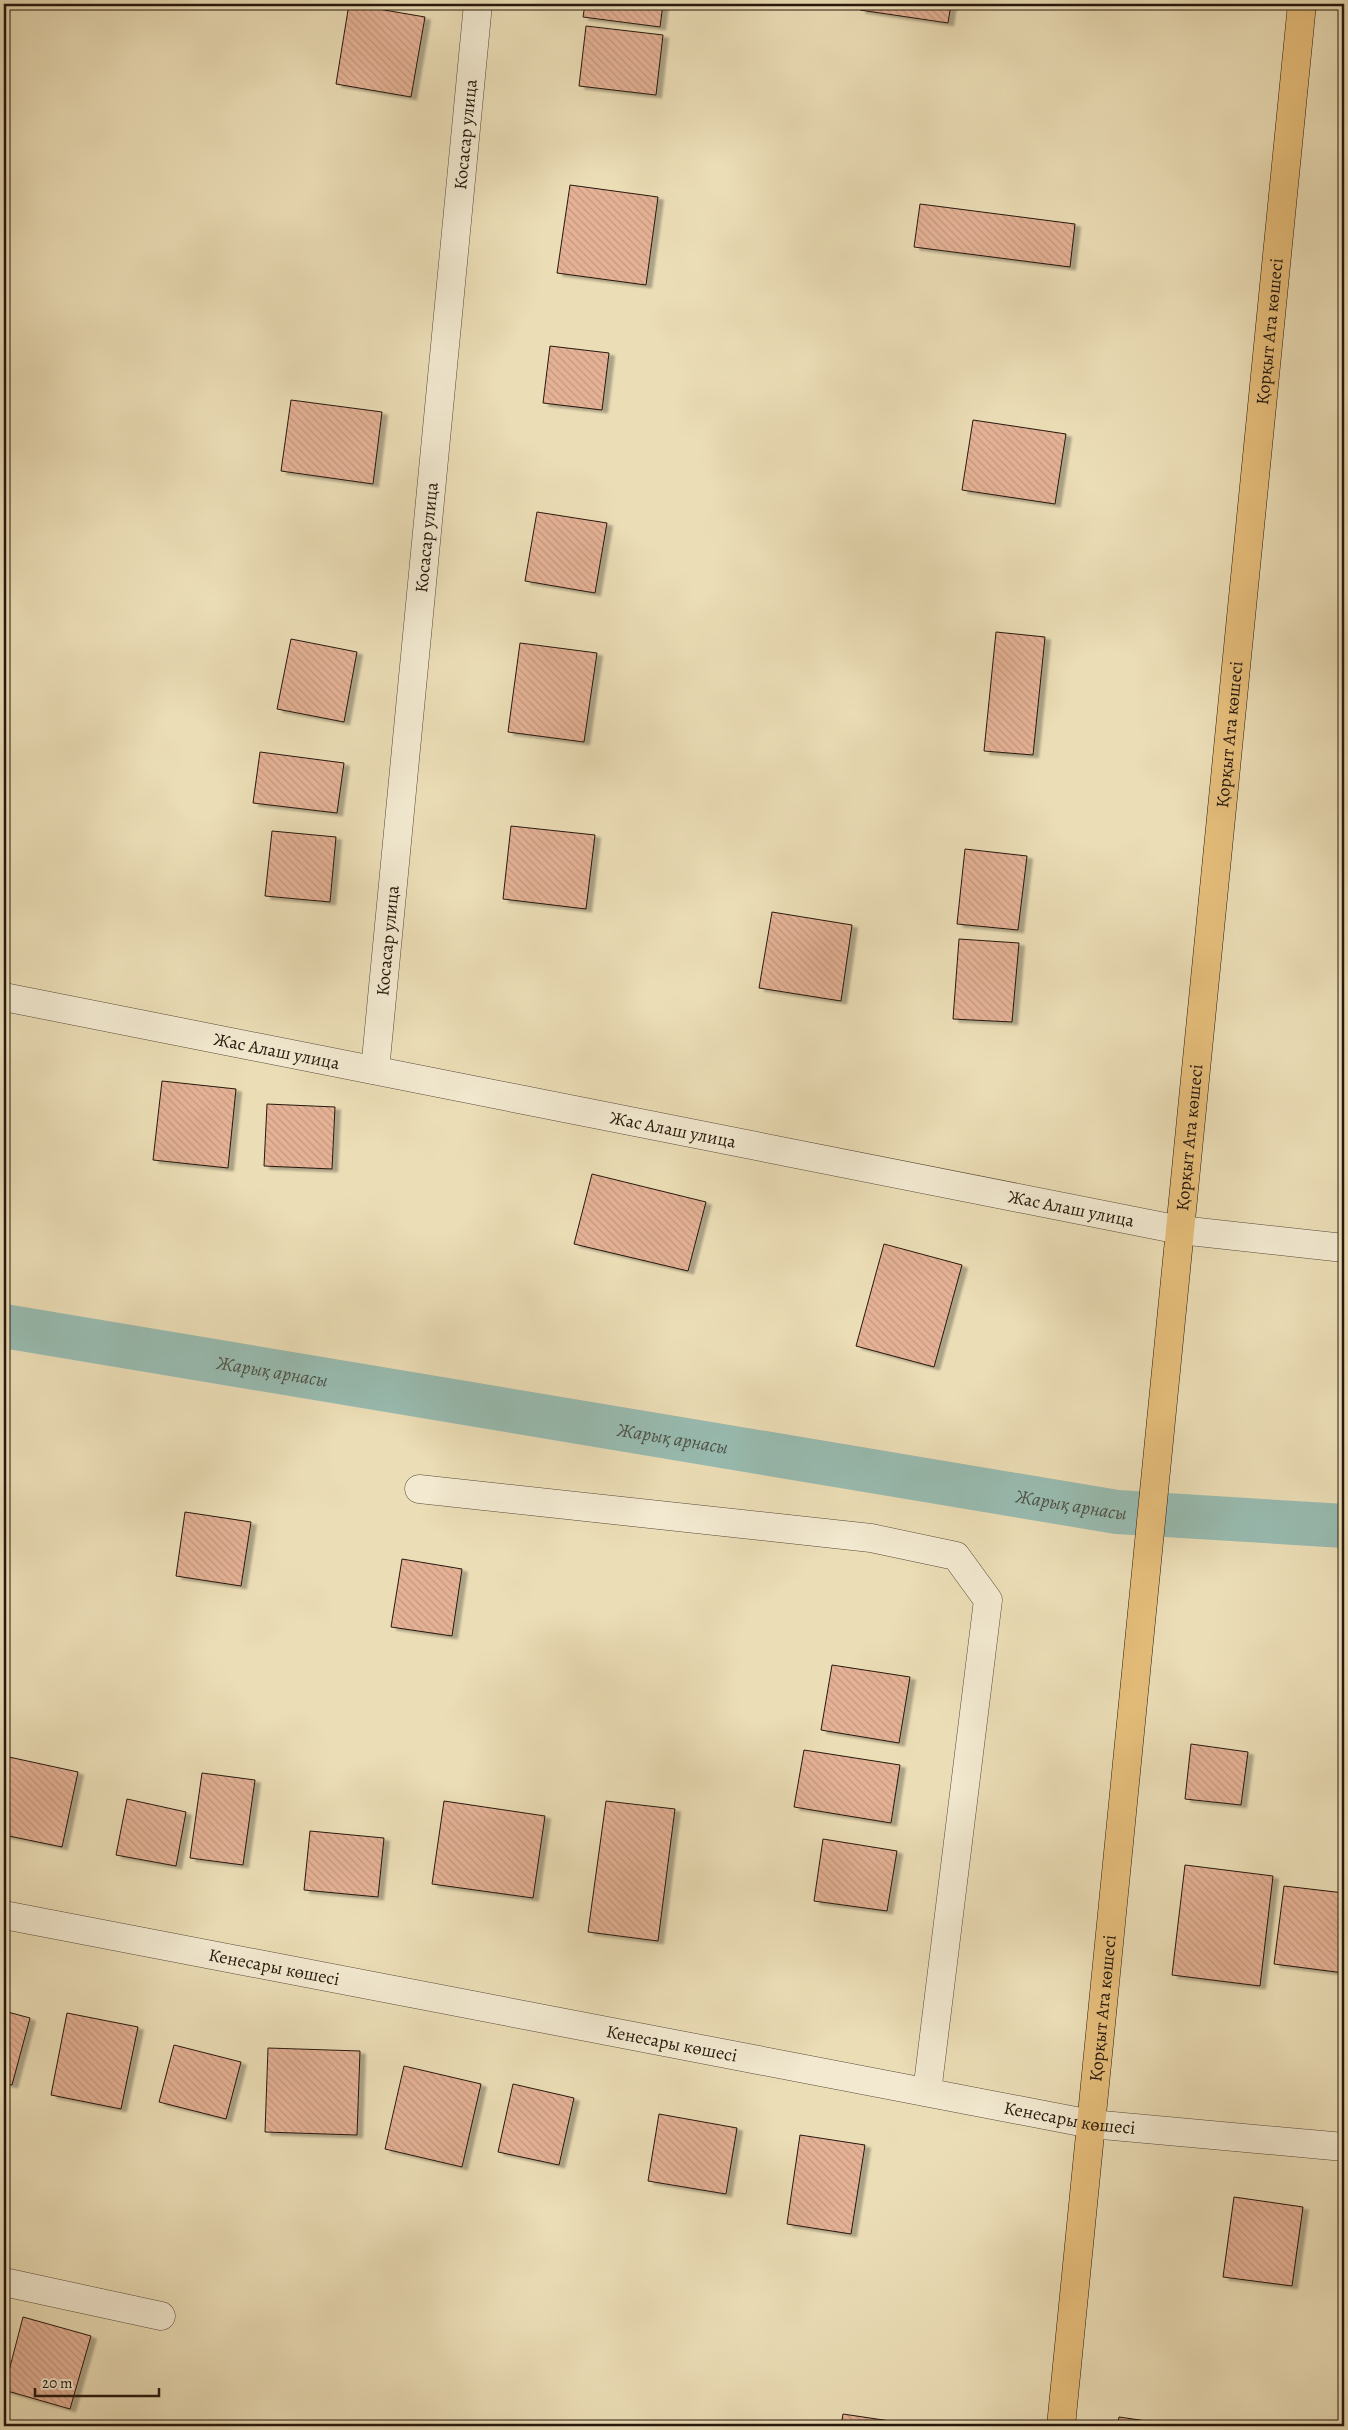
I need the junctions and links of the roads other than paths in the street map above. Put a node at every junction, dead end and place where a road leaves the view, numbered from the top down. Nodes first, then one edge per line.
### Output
1 (478, 4) edge
2 (1302, 4) edge
3 (4, 997) edge
4 (375, 1070) junction
5 (1180, 1230) junction
6 (1344, 1248) edge
7 (419, 1489) dead end
8 (4, 1915) edge
9 (927, 2092) junction
10 (1091, 2124) junction
11 (1344, 2147) edge
12 (4, 2282) edge
13 (161, 2316) dead end
14 (1061, 2426) edge

1 - 4 street, Косасар улица
2 - 5 main road, Қорқыт Ата көшесі
3 - 4 street, Жас Алаш улица
4 - 5 street, Жас Алаш улица
5 - 6 street, Жас Алаш улица
5 - 10 main road, Қорқыт Ата көшесі
7 - 9 street
8 - 9 street, Кенесары көшесі
9 - 10 street, Кенесары көшесі
10 - 11 street, Кенесары көшесі
10 - 14 main road, Қорқыт Ата көшесі
12 - 13 street

